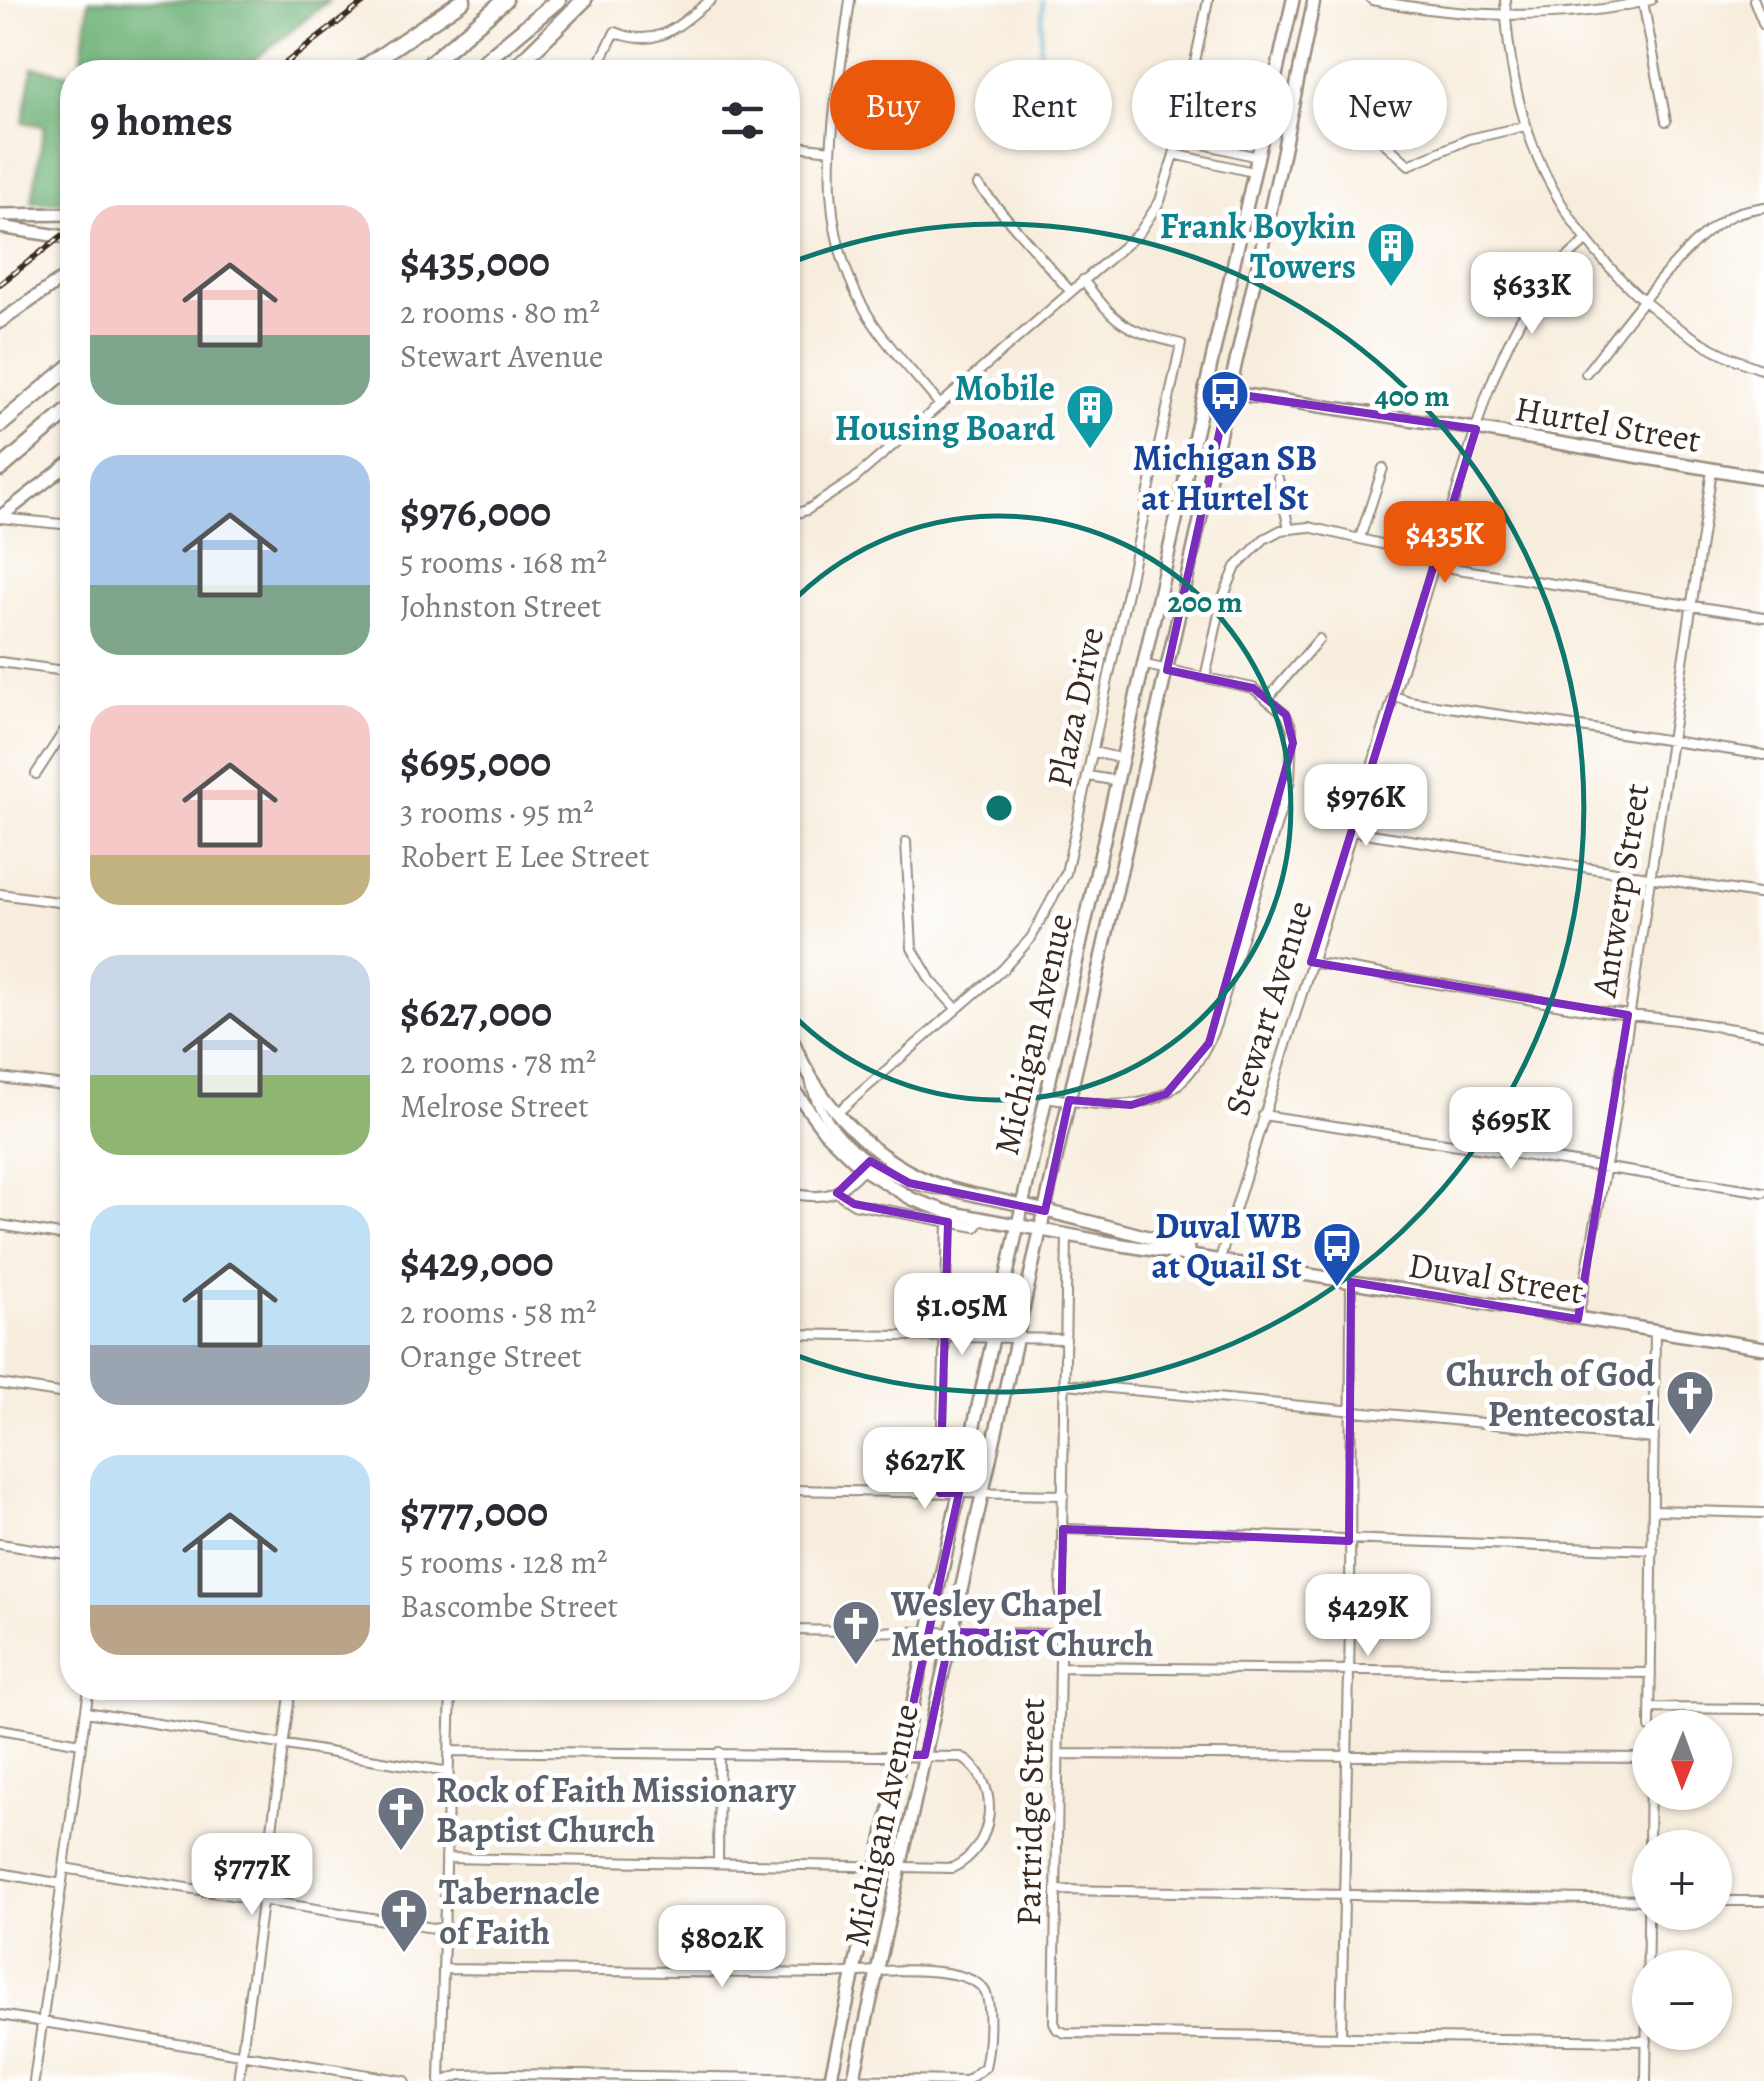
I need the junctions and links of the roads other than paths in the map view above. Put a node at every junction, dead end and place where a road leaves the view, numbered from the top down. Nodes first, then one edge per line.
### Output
1 (462, 0) edge
2 (506, 0) edge
3 (558, 0) edge
4 (584, 0) edge
5 (711, 0) edge
6 (850, 0) edge
7 (1208, 0) edge
8 (1293, 0) edge
9 (1314, 0) edge
10 (1372, 0) edge
11 (1505, 0) edge
12 (1754, 0) edge
13 (1647, 1) edge
14 (1506, 16) junction
15 (1764, 25) edge
16 (375, 60) edge
17 (434, 60) edge
18 (486, 60) edge
19 (523, 60) edge
20 (600, 60) edge
21 (842, 60) edge
22 (1195, 60) edge
23 (1666, 120) dead end
24 (1526, 126) junction
25 (800, 146) edge
26 (1447, 148) edge
27 (830, 150) edge
28 (831, 150) edge
29 (1175, 150) edge
30 (1228, 150) edge
31 (1392, 150) edge
32 (1443, 150) edge
33 (1174, 154) junction
34 (1257, 157) junction
35 (1253, 172) junction
36 (978, 185) dead end
37 (1764, 207) edge
38 (60, 214) edge
39 (0, 216) edge
40 (0, 227) edge
41 (60, 236) edge
42 (1586, 241) junction
43 (60, 280) edge
44 (1083, 280) junction
45 (1070, 291) junction
46 (1644, 301) junction
47 (0, 322) edge
48 (1764, 370) edge
49 (1586, 373) dead end
50 (60, 375) edge
51 (1205, 389) junction
52 (1228, 393) junction
53 (940, 405) junction
54 (60, 418) edge
55 (0, 425) edge
56 (1476, 429) junction
57 (1157, 461) junction
58 (1188, 467) junction
59 (0, 468) edge
60 (1383, 468) dead end
61 (60, 470) edge
62 (1712, 470) junction
63 (1278, 478) dead end
64 (1764, 478) edge
65 (800, 512) edge
66 (0, 518) edge
67 (60, 524) edge
68 (1289, 530) junction
69 (1360, 538) junction
70 (1434, 562) junction
71 (1691, 605) junction
72 (1764, 616) edge
73 (1319, 638) dead end
74 (0, 662) edge
75 (1144, 665) junction
76 (60, 670) edge
77 (1167, 670) junction
78 (1205, 678) junction
79 (1394, 696) junction
80 (1268, 698) junction
81 (60, 737) edge
82 (1671, 741) junction
83 (1094, 752) junction
84 (1764, 756) edge
85 (1123, 759) junction
86 (36, 774) dead end
87 (1088, 776) junction
88 (1118, 782) junction
89 (1352, 832) junction
90 (906, 842) dead end
91 (1651, 878) junction
92 (0, 894) edge
93 (1764, 895) edge
94 (60, 902) edge
95 (1311, 962) junction
96 (957, 1009) junction
97 (1628, 1015) junction
98 (1764, 1034) edge
99 (800, 1055) edge
100 (809, 1076) junction
101 (0, 1078) edge
102 (60, 1086) edge
103 (1046, 1097) junction
104 (800, 1098) edge
105 (1069, 1100) junction
106 (837, 1114) junction
107 (1264, 1115) junction
108 (867, 1165) junction
109 (1606, 1168) junction
110 (955, 1190) junction
111 (1764, 1192) edge
112 (837, 1193) junction
113 (800, 1195) edge
114 (1022, 1206) junction
115 (1045, 1211) junction
116 (983, 1218) junction
117 (948, 1222) junction
118 (0, 1224) edge
119 (1018, 1226) junction
120 (1041, 1230) junction
121 (60, 1235) edge
122 (1067, 1235) junction
123 (1220, 1259) junction
124 (1352, 1282) junction
125 (1578, 1319) junction
126 (1655, 1332) junction
127 (800, 1334) edge
128 (944, 1336) junction
129 (995, 1338) junction
130 (1017, 1338) junction
131 (1066, 1339) junction
132 (1764, 1348) edge
133 (0, 1384) edge
134 (1066, 1384) junction
135 (982, 1392) junction
136 (60, 1393) edge
137 (1003, 1400) junction
138 (1350, 1410) junction
139 (1654, 1439) junction
140 (800, 1490) edge
141 (940, 1493) junction
142 (959, 1494) junction
143 (982, 1494) junction
144 (1064, 1496) junction
145 (1653, 1510) junction
146 (1764, 1513) edge
147 (1063, 1529) junction
148 (1349, 1541) junction
149 (0, 1544) edge
150 (1652, 1550) junction
151 (60, 1553) edge
152 (800, 1630) edge
153 (928, 1632) junction
154 (952, 1632) junction
155 (1061, 1634) junction
156 (1060, 1667) junction
157 (1349, 1670) junction
158 (1651, 1673) junction
159 (88, 1700) edge
160 (289, 1700) edge
161 (451, 1700) edge
162 (1651, 1708) joint
163 (1764, 1709) edge
164 (86, 1712) junction
165 (0, 1729) edge
166 (81, 1743) junction
167 (283, 1744) junction
168 (449, 1751) junction
169 (719, 1752) junction
170 (902, 1754) junction
171 (1059, 1754) junction
172 (925, 1755) junction
173 (1348, 1756) junction
174 (1632, 1758) edge
175 (448, 1772) junction
176 (446, 1858) junction
177 (718, 1862) junction
178 (876, 1866) junction
179 (900, 1866) junction
180 (64, 1868) junction
181 (0, 1874) edge
182 (62, 1884) junction
183 (1057, 1890) junction
184 (1345, 1895) junction
185 (262, 1900) junction
186 (1632, 1900) edge
187 (1732, 1901) edge
188 (1764, 1901) edge
189 (444, 1930) junction
190 (444, 1969) junction
191 (877, 1971) junction
192 (854, 1972) junction
193 (0, 2016) edge
194 (42, 2022) junction
195 (1342, 2036) junction
196 (1632, 2041) edge
197 (1647, 2050) edge
198 (242, 2055) junction
199 (831, 2080) edge
200 (854, 2080) edge
201 (34, 2081) edge
202 (238, 2081) edge
203 (405, 2081) edge
204 (442, 2081) edge
205 (1646, 2081) edge

1 - 16 highway
2 - 17 highway
3 - 18 highway
4 - 19 highway
5 - 20 street
6 - 21 street
7 - 22 street
8 - 34 main road, Michigan Avenue
9 - 52 main road, Michigan Avenue
10 - 14 street
11 - 14 street
12 - 15 street
13 - 14 street
13 - 23 street
14 - 24 street
24 - 26 street
24 - 42 street
25 - 27 street
28 - 53 street
29 - 33 street
30 - 34 street
31 - 32 street
33 - 35 street
33 - 44 street
34 - 35 main road, Michigan Avenue
35 - 51 main road, Michigan Avenue
36 - 45 street
37 - 46 street
38 - 39 main road
40 - 41 main road
42 - 46 street
42 - 56 street, Stewart Avenue
43 - 47 main road
44 - 45 street
44 - 57 street, Plaza Drive
45 - 53 street
46 - 48 street
46 - 49 street
50 - 55 highway
51 - 52 main road, Hurtel Street
51 - 58 main road, Michigan Avenue
52 - 56 main road, Hurtel Street
52 - 77 main road, Michigan Avenue
53 - 65 street
54 - 59 highway
56 - 62 main road, Hurtel Street
56 - 70 street, Stewart Avenue
57 - 58 street
57 - 83 street, Plaza Drive
58 - 75 main road, Michigan Avenue
60 - 69 street
61 - 66 main road
62 - 64 main road, Hurtel Street
62 - 71 street, Antwerp Street
63 - 68 street
66 - 67 street
68 - 69 street
68 - 78 street
69 - 70 street
70 - 71 street
70 - 79 street, Stewart Avenue
71 - 72 street
71 - 82 street, Antwerp Street
73 - 80 street
74 - 76 street
75 - 77 street
75 - 85 main road, Michigan Avenue
77 - 78 street
77 - 105 main road, Michigan Avenue
78 - 80 street
79 - 82 street
79 - 89 street, Stewart Avenue
80 - 105 street
81 - 86 street
82 - 84 street
82 - 91 street, Antwerp Street
83 - 85 street
83 - 87 street, Plaza Drive
85 - 88 main road, Michigan Avenue
87 - 88 street
87 - 96 street, Plaza Drive
88 - 103 main road, Michigan Avenue
89 - 91 street
89 - 95 street, Stewart Avenue
90 - 96 street
91 - 93 street
91 - 97 street, Antwerp Street
92 - 94 street
95 - 97 street
95 - 107 street, Stewart Avenue
96 - 106 street, Plaza Drive
97 - 98 street
97 - 109 street, Antwerp Street
99 - 100 main road, Duval Street
100 - 106 main road, Duval Street
100 - 108 street
101 - 102 street
103 - 105 street
103 - 114 main road, Michigan Avenue
104 - 108 main road, Duval Street
105 - 115 main road, Michigan Avenue
106 - 110 main road, Duval Street
107 - 109 street
107 - 123 street, Stewart Avenue
108 - 110 street
108 - 112 street
108 - 116 main road, Duval Street
109 - 111 street
109 - 125 street, Antwerp Street
110 - 114 main road, Duval Street
112 - 113 street
112 - 117 street
114 - 115 main road, Duval Street
114 - 119 main road, Michigan Avenue
115 - 120 main road, Michigan Avenue
115 - 123 main road, Duval Street
116 - 117 street
116 - 119 main road, Duval Street
117 - 128 street
118 - 121 street
119 - 120 main road, Duval Street
119 - 129 main road, Michigan Avenue
120 - 122 main road, Duval Street
120 - 130 main road, Michigan Avenue
122 - 123 main road, Duval Street
122 - 131 street, Partridge Street
123 - 124 main road, Duval Street
124 - 125 main road, Duval Street
124 - 138 street
125 - 126 main road, Duval Street
126 - 132 main road, Duval Street
126 - 139 street
127 - 128 street
128 - 129 street
128 - 141 street
129 - 130 street
129 - 135 main road, Michigan Avenue
130 - 131 street
130 - 137 main road, Michigan Avenue
131 - 134 street, Partridge Street
133 - 136 street
134 - 138 street
134 - 144 street, Partridge Street
135 - 137 main road
135 - 142 main road, Michigan Avenue
137 - 143 main road, Michigan Avenue
138 - 139 street
138 - 148 street
139 - 145 street
140 - 141 street
141 - 142 street
142 - 143 street
142 - 153 main road, Michigan Avenue
143 - 144 street
143 - 154 main road, Michigan Avenue
144 - 147 street, Partridge Street
145 - 146 street
145 - 150 street
147 - 148 street
147 - 155 street, Partridge Street
148 - 150 street
148 - 157 street
149 - 151 street
150 - 158 street
152 - 153 street
153 - 154 street
153 - 170 main road, Michigan Avenue
154 - 155 street
154 - 172 main road, Michigan Avenue
155 - 156 street, Partridge Street
156 - 157 street
156 - 171 street, Partridge Street
157 - 158 street
157 - 173 street
158 - 162 street
159 - 164 street
160 - 167 street
161 - 168 street
162 - 163 street
164 - 166 street
164 - 167 street
165 - 166 street
166 - 180 street
167 - 175 street
167 - 185 street
168 - 169 street
168 - 175 street
169 - 170 street
169 - 177 street
170 - 172 street
170 - 178 main road, Michigan Avenue
171 - 173 street
171 - 183 street, Partridge Street
172 - 179 main road, Michigan Avenue
172 - 179 street
173 - 174 street
173 - 184 street
175 - 176 street
176 - 177 street
176 - 189 street
177 - 178 street
178 - 179 street
178 - 192 main road, Michigan Avenue
179 - 191 main road, Michigan Avenue
180 - 182 street
180 - 185 street
181 - 182 street
182 - 194 street
183 - 184 street
183 - 195 street, Partridge Street
184 - 186 street
184 - 195 street
185 - 189 street
185 - 198 street
187 - 188 street
189 - 190 street
190 - 192 street
190 - 204 street
191 - 192 street
191 - 200 main road, Michigan Avenue
191 - 200 street
192 - 199 main road, Michigan Avenue
193 - 194 street
194 - 198 street
194 - 201 street
195 - 196 street
197 - 205 street
198 - 202 street
198 - 203 street
199 - 200 street
199 - 204 street

